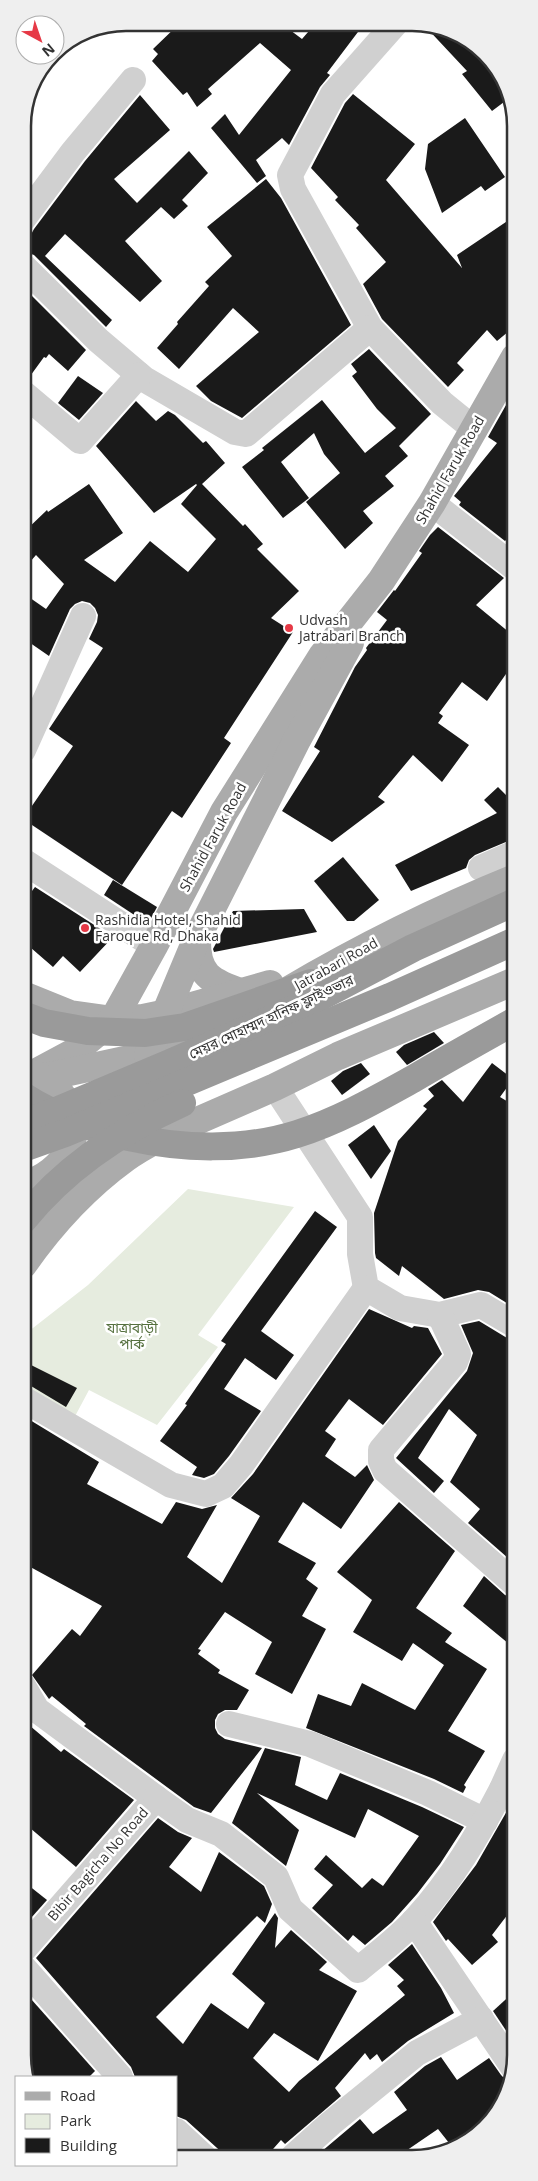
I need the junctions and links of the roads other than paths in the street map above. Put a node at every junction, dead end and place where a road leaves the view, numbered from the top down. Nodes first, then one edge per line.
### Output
1 (382, 31) edge
2 (133, 80) dead end
3 (31, 204) edge
4 (31, 274) edge
5 (370, 328) junction
6 (507, 371) edge
7 (139, 375) junction
8 (31, 400) edge
9 (474, 429) junction
10 (432, 503) junction
11 (507, 562) edge
12 (381, 581) junction
13 (83, 616) dead end
14 (31, 732) edge
15 (507, 857) edge
16 (31, 866) edge
17 (481, 868) dead end
18 (507, 881) edge
19 (507, 906) edge
20 (197, 938) junction
21 (154, 946) junction
22 (507, 946) edge
23 (413, 948) junction
24 (345, 956) junction
25 (507, 984) edge
26 (243, 993) junction
27 (390, 997) junction
28 (31, 998) edge
29 (166, 1013) junction
30 (31, 1018) edge
31 (113, 1020) junction
32 (507, 1026) edge
33 (148, 1055) junction
34 (31, 1079) edge
35 (31, 1080) edge
36 (31, 1080) edge
37 (31, 1082) edge
38 (275, 1087) junction
39 (31, 1120) edge
40 (165, 1135) junction
41 (31, 1145) edge
42 (68, 1150) junction
43 (31, 1182) edge
44 (31, 1211) edge
45 (31, 1254) edge
46 (366, 1288) junction
47 (440, 1315) junction
48 (507, 1320) edge
49 (31, 1404) edge
50 (507, 1577) edge
51 (31, 1700) edge
52 (229, 1724) dead end
53 (507, 1796) edge
54 (156, 1798) junction
55 (485, 1821) junction
56 (414, 1921) junction
57 (31, 1941) edge
58 (31, 1976) edge
59 (481, 2019) junction
60 (507, 2058) edge
61 (119, 2076) edge
62 (178, 2133) edge
63 (196, 2150) edge
64 (301, 2150) edge

1 - 5 street
2 - 3 street
4 - 7 street
5 - 7 street
5 - 9 street
6 - 9 main road, Shahid Faruk Road
7 - 8 street
9 - 10 main road, Shahid Faruk Road
10 - 11 street
10 - 12 main road, Shahid Faruk Road
12 - 20 main road, Shahid Faruk Road
12 - 21 main road, Shahid Faruk Road
13 - 14 street
15 - 17 street
16 - 21 street
18 - 24 main road, Jatrabari Road
19 - 23 highway, মেয়র মোহাম্মদ হানিফ ফ্লাইওভার, bridge
20 - 26 main road
20 - 29 main road, Shahid Faruk Road
21 - 31 main road, Shahid Faruk Road
22 - 27 highway, মেয়র মোহাম্মদ হানিফ ফ্লাইওভার, bridge
23 - 30 highway, bridge
23 - 39 highway, মেয়র মোহাম্মদ হানিফ ফ্লাইওভার, bridge
24 - 26 main road
24 - 33 main road, Jatrabari Road
25 - 38 main road
26 - 29 main road
27 - 41 highway, মেয়র মোহাম্মদ হানিফ ফ্লাইওভার, bridge
27 - 44 highway, bridge
28 - 31 main road
29 - 31 main road
29 - 33 main road, Shahid Faruk Road
31 - 34 main road, Shahid Faruk Road
32 - 37 highway, bridge
33 - 35 main road, Jatrabari Road
33 - 40 main road
33 - 42 main road
36 - 42 main road
38 - 40 main road
38 - 46 street
40 - 42 main road
40 - 45 main road
42 - 43 main road
46 - 47 street
46 - 49 street
47 - 48 street
47 - 50 street
51 - 54 street, Bibir Bagicha No Road
52 - 55 street
53 - 55 street
54 - 56 street
54 - 57 street, Bibir Bagicha No Road
55 - 56 street
56 - 59 street
58 - 61 street
59 - 60 street
59 - 64 street
62 - 63 street

